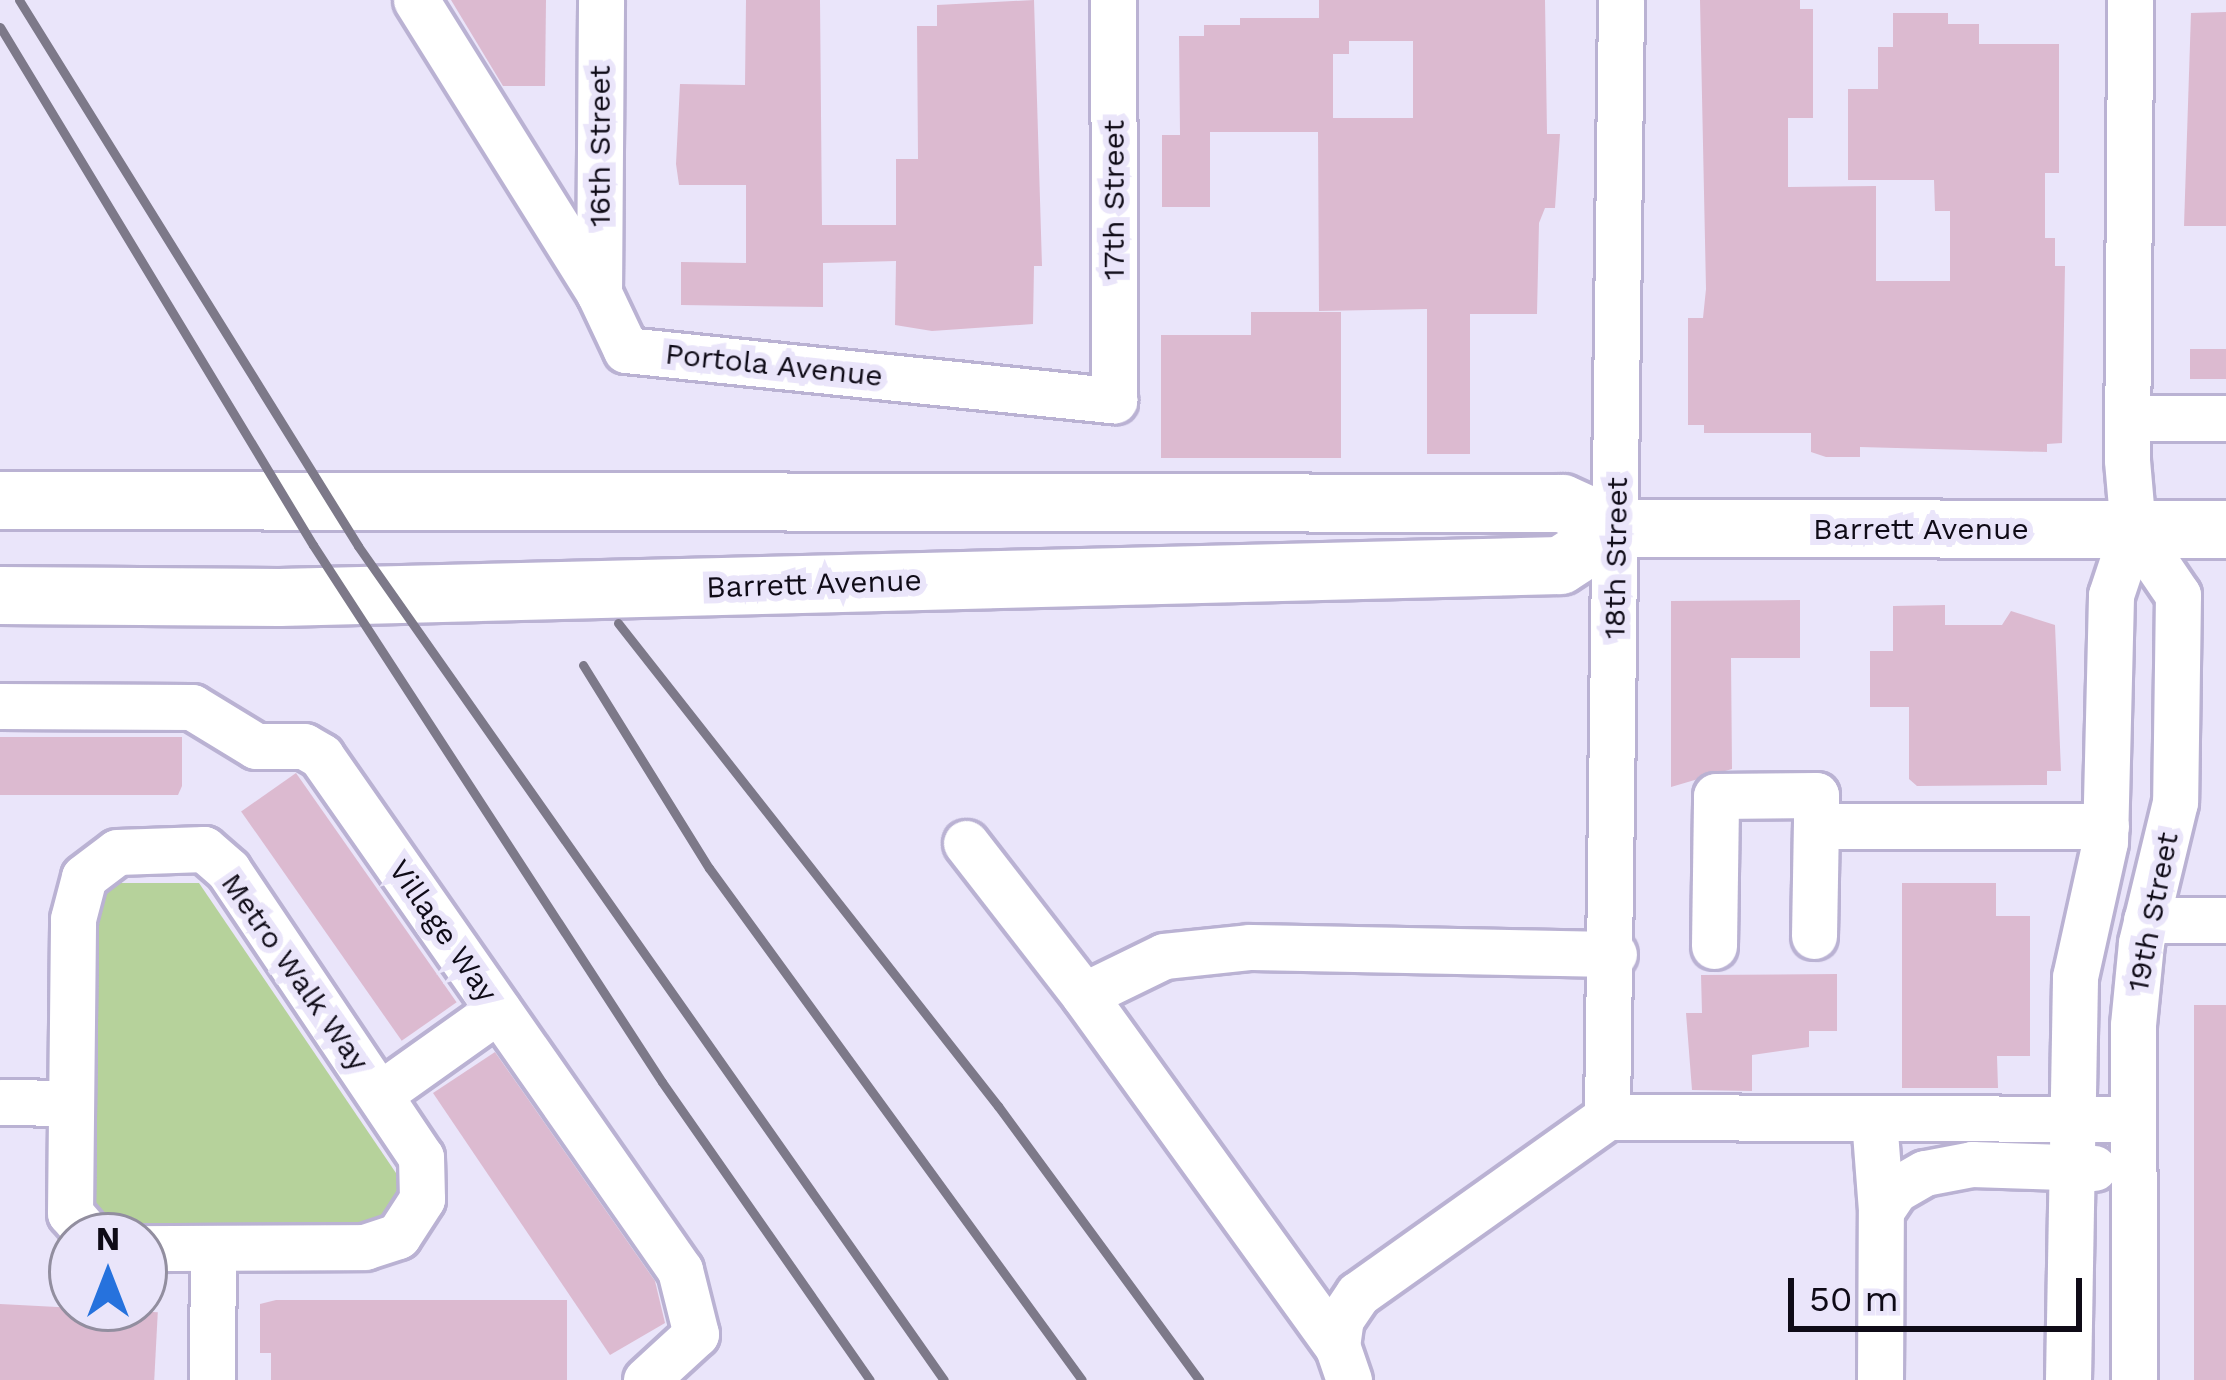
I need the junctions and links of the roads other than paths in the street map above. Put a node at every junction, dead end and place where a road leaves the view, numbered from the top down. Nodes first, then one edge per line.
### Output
1 (416, 0) edge
2 (601, 0) edge
3 (1113, 0) edge
4 (1621, 0) edge
5 (2130, 0) edge
6 (599, 293) junction
7 (1114, 400) joint
8 (2128, 418) junction
9 (2226, 418) edge
10 (0, 500) edge
11 (1617, 528) junction
12 (2134, 530) junction
13 (2226, 530) edge
14 (0, 595) edge
15 (0, 706) edge
16 (1816, 826) junction
17 (2106, 826) junction
18 (966, 843) dead end
19 (2146, 920) junction
20 (2226, 920) edge
21 (1814, 936) dead end
22 (1714, 946) dead end
23 (1614, 954) junction
24 (1084, 995) junction
25 (498, 1010) junction
26 (380, 1094) junction
27 (0, 1102) edge
28 (69, 1103) junction
29 (1606, 1117) junction
30 (1874, 1119) junction
31 (2069, 1119) junction
32 (2134, 1119) junction
33 (2068, 1168) junction
34 (2134, 1169) junction
35 (1881, 1211) junction
36 (70, 1212) edge
37 (168, 1249) edge
38 (213, 1250) junction
39 (1343, 1363) edge
40 (212, 1380) edge
41 (646, 1380) edge
42 (1880, 1380) edge
43 (2068, 1380) edge
44 (2134, 1380) edge

1 - 6 street, Portola Avenue
2 - 6 street, 16th Street
3 - 7 street, 17th Street
4 - 11 street, 18th Street
5 - 8 street, 19th Street
6 - 7 street, Portola Avenue
8 - 9 street
8 - 12 street, 19th Street
10 - 11 main road, Barrett Avenue
11 - 12 main road, Barrett Avenue
11 - 14 main road, Barrett Avenue
11 - 23 street, 18th Street
12 - 13 main road, Barrett Avenue
12 - 17 street, 19th Street
12 - 19 street, 19th Street
15 - 25 street, Village Way
16 - 17 street
16 - 21 street
16 - 22 street
17 - 31 street, 19th Street
18 - 24 street
19 - 20 street
19 - 32 street, 19th Street
23 - 24 street
23 - 29 street, 18th Street
24 - 39 street
25 - 26 street, Metro Walk Way
25 - 41 street, Village Way
26 - 28 street, Metro Walk Way
26 - 38 street, Metro Walk Way
27 - 28 street
28 - 36 street, Metro Walk Way
29 - 30 street
29 - 39 street
30 - 31 street
30 - 35 street
31 - 32 street
31 - 33 street, 19th Street
32 - 34 street, 19th Street
33 - 34 street
33 - 35 street
33 - 43 street, 19th Street
34 - 44 street, 19th Street
35 - 42 street
37 - 38 street, Metro Walk Way
38 - 40 street

